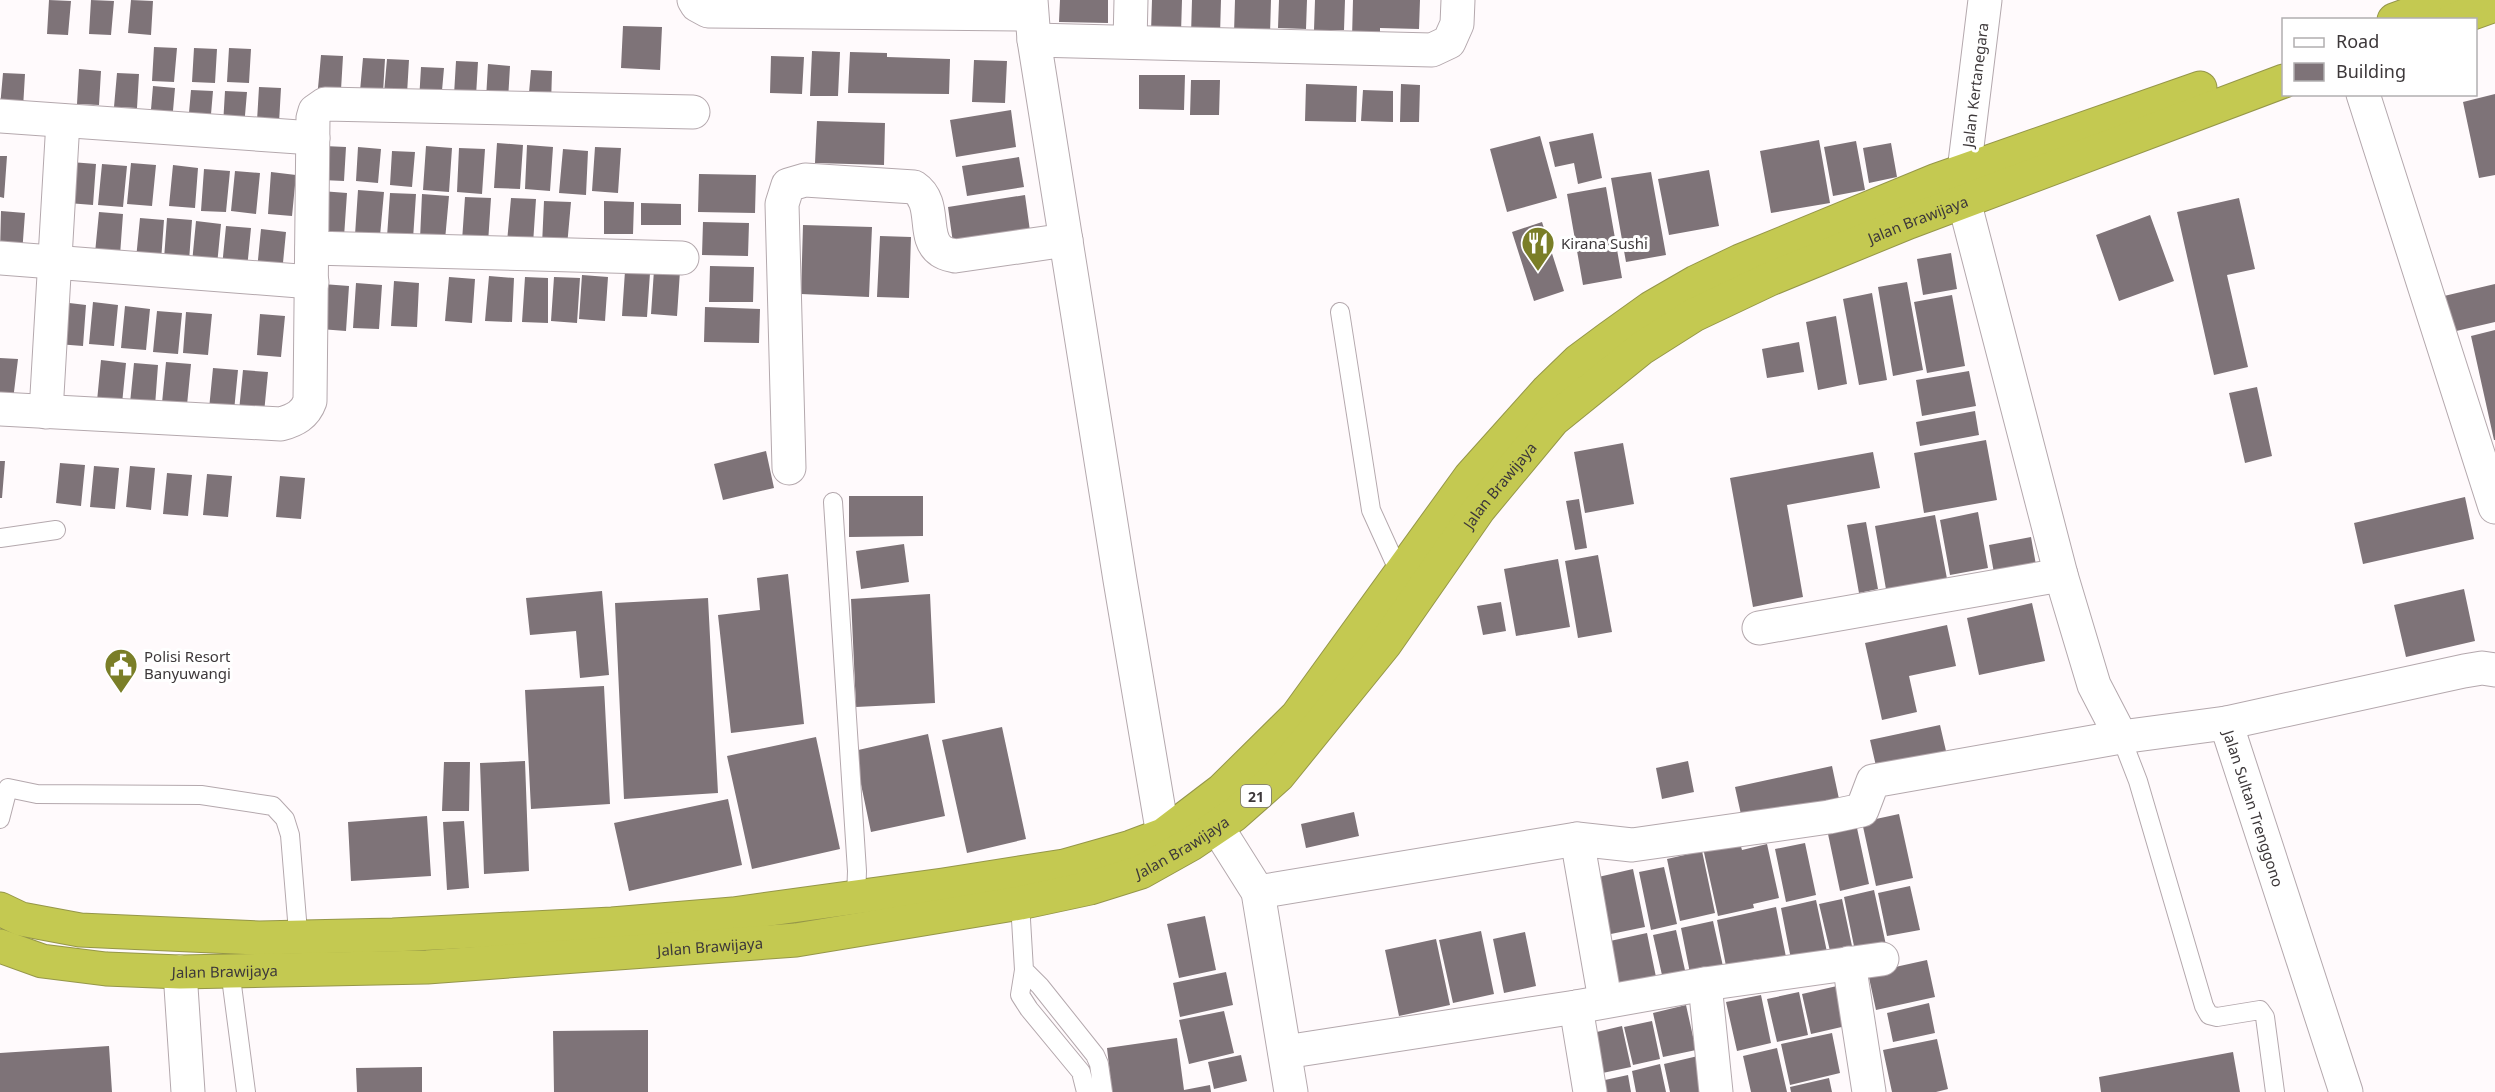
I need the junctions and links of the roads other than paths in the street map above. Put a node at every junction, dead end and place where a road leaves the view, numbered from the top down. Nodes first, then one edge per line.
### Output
1 (694, 0) edge
2 (1131, 0) edge
3 (1458, 0) edge
4 (1985, 0) edge
5 (2448, 0) edge
6 (2495, 5) edge
7 (1032, 18) edge
8 (2399, 18) edge
9 (2459, 18) edge
10 (1130, 42) junction
11 (2282, 59) edge
12 (2282, 81) edge
13 (2364, 96) edge
14 (693, 112) dead end
15 (0, 117) edge
16 (63, 121) junction
17 (313, 138) junction
18 (1964, 186) junction
19 (1066, 240) junction
20 (312, 248) junction
21 (0, 258) edge
22 (682, 258) dead end
23 (54, 262) junction
24 (312, 282) junction
25 (1340, 312) dead end
26 (0, 409) edge
27 (46, 412) junction
28 (789, 468) dead end
29 (832, 502) dead end
30 (2495, 507) edge
31 (56, 530) dead end
32 (0, 538) edge
33 (1400, 574) junction
34 (2061, 575) junction
35 (1759, 628) dead end
36 (2495, 670) edge
37 (2226, 723) junction
38 (2121, 737) junction
39 (4, 786) edge
40 (0, 819) edge
41 (1216, 827) junction
42 (1163, 835) junction
43 (1577, 839) junction
44 (1258, 892) junction
45 (856, 898) junction
46 (1020, 903) junction
47 (14, 914) edge
48 (299, 936) junction
49 (3, 953) edge
50 (1882, 959) dead end
51 (1849, 963) junction
52 (300, 969) junction
53 (230, 970) junction
54 (1024, 970) junction
55 (180, 972) junction
56 (1705, 984) junction
57 (1591, 1004) junction
58 (1285, 1052) junction
59 (188, 1092) edge
60 (246, 1092) edge
61 (1086, 1092) edge
62 (1103, 1092) edge
63 (1291, 1092) edge
64 (1590, 1092) edge
65 (1716, 1092) edge
66 (1869, 1092) edge
67 (2275, 1092) edge
68 (2346, 1092) edge

1 - 7 street
2 - 10 street
3 - 10 street
4 - 18 street, Jalan Kertanegara
5 - 8 highway
6 - 9 highway
7 - 10 street
7 - 19 street
11 - 18 highway, Jalan Brawijaya / 21
12 - 18 highway, Jalan Brawijaya / 21
13 - 30 street
14 - 17 street
15 - 16 street
16 - 17 street
16 - 23 street
17 - 20 street
18 - 33 highway, Jalan Brawijaya / 21
18 - 34 street
18 - 41 highway, Jalan Brawijaya / 21
19 - 28 street
19 - 42 street
20 - 22 street
20 - 24 street
21 - 23 street
23 - 24 street
23 - 27 street
24 - 27 street
25 - 33 lane
26 - 27 street
29 - 45 lane
31 - 32 lane
33 - 42 highway, Jalan Brawijaya / 21
34 - 35 street
34 - 38 street
36 - 37 street
37 - 38 street, Jalan Sultan Trenggono
37 - 68 street, Jalan Sultan Trenggono
38 - 43 street, Jalan Sultan Trenggono
38 - 67 lane
39 - 40 lane
39 - 48 lane
41 - 44 street
41 - 46 highway, Jalan Brawijaya / 21
42 - 45 highway, Jalan Brawijaya / 21
43 - 44 street
43 - 57 street
44 - 58 street
45 - 48 highway, Jalan Brawijaya / 21
46 - 52 highway, Jalan Brawijaya / 21
46 - 54 lane
47 - 48 highway, Jalan Brawijaya / 21
47 - 49 street
48 - 52 lane
49 - 55 highway, Jalan Brawijaya / 21
50 - 51 street
51 - 56 street
51 - 66 street
52 - 53 highway, Jalan Brawijaya / 21
53 - 55 highway, Jalan Brawijaya / 21
53 - 60 lane
54 - 61 lane
54 - 62 lane
55 - 59 street
56 - 57 street
56 - 65 street
57 - 58 street
57 - 64 street
58 - 63 street

